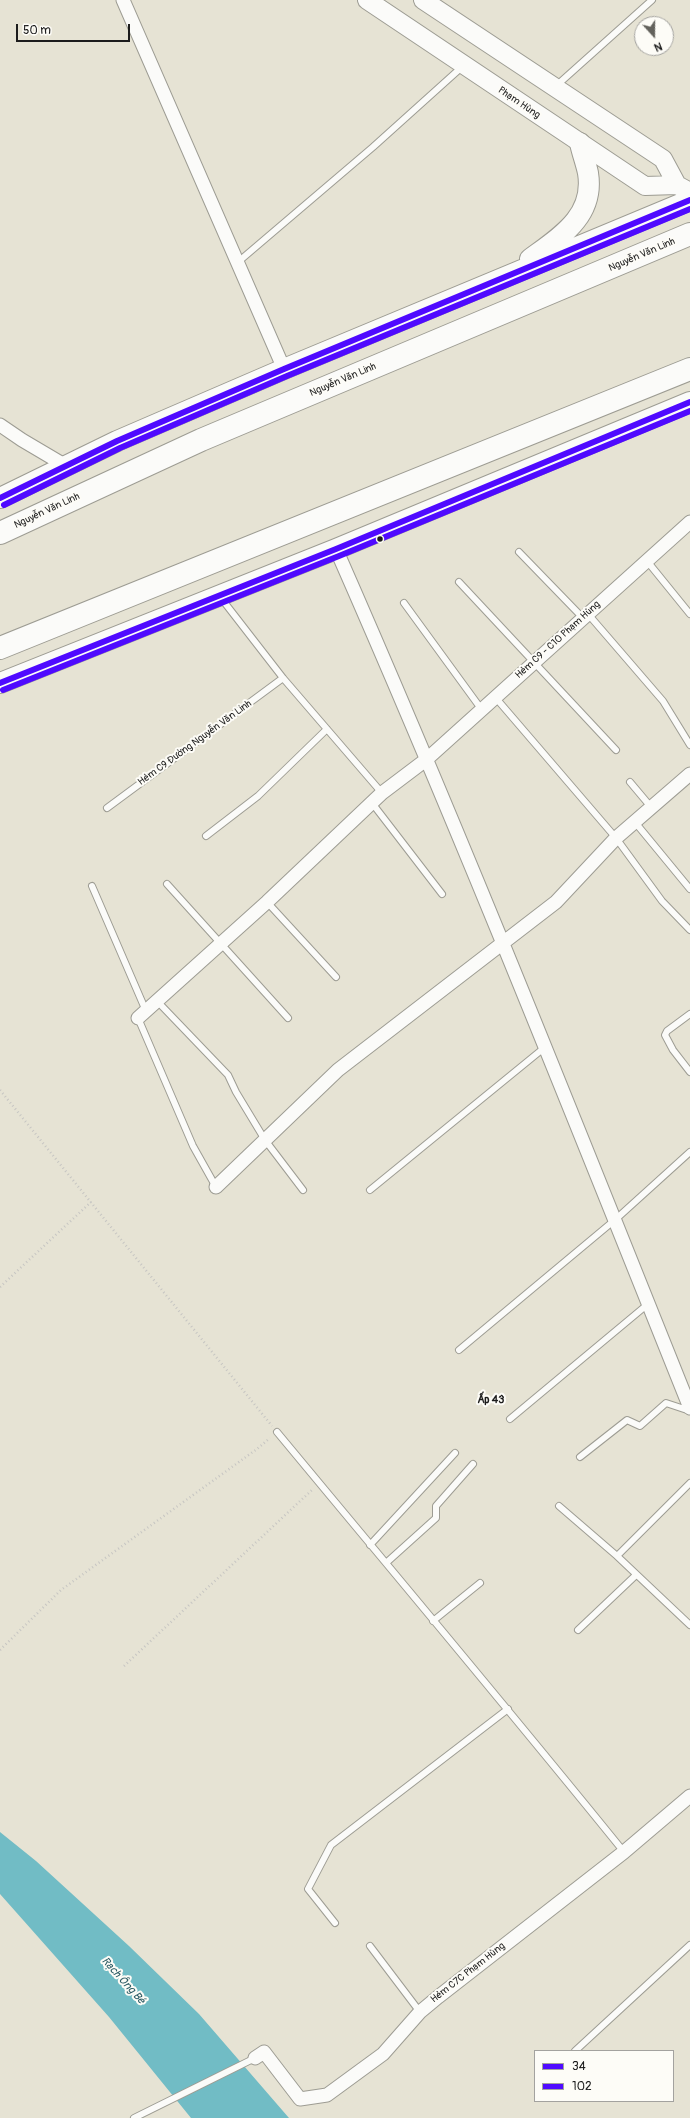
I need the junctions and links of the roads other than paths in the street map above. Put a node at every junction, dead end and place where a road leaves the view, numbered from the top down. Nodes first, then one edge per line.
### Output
1 (123, 0) edge
2 (367, 0) edge
3 (423, 0) edge
4 (652, 0) edge
5 (464, 66) junction
6 (554, 87) junction
7 (580, 144) junction
8 (683, 188) edge
9 (690, 200) edge
10 (690, 234) edge
11 (236, 263) junction
12 (505, 278) junction
13 (284, 369) junction
14 (690, 369) edge
15 (690, 402) edge
16 (0, 425) edge
17 (66, 466) junction
18 (0, 498) edge
19 (690, 522) edge
20 (0, 533) edge
21 (336, 549) junction
22 (519, 552) dead end
23 (647, 561) junction
24 (459, 582) dead end
25 (219, 595) junction
26 (404, 603) dead end
27 (690, 614) edge
28 (586, 616) junction
29 (0, 648) edge
30 (533, 662) junction
31 (283, 678) junction
32 (0, 683) edge
33 (495, 698) junction
34 (482, 710) junction
35 (327, 729) junction
36 (690, 745) edge
37 (616, 750) dead end
38 (427, 759) junction
39 (690, 774) edge
40 (630, 782) dead end
41 (382, 793) junction
42 (372, 803) junction
43 (650, 807) junction
44 (107, 808) dead end
45 (634, 822) junction
46 (206, 836) dead end
47 (616, 838) junction
48 (167, 884) dead end
49 (92, 886) dead end
50 (690, 889) edge
51 (442, 894) dead end
52 (268, 902) junction
53 (690, 930) edge
54 (220, 942) junction
55 (502, 944) junction
56 (336, 977) dead end
57 (157, 1000) junction
58 (142, 1014) junction
59 (690, 1014) edge
60 (288, 1018) dead end
61 (544, 1048) junction
62 (690, 1072) edge
63 (265, 1140) junction
64 (690, 1152) edge
65 (216, 1187) joint
66 (303, 1190) dead end
67 (370, 1190) dead end
68 (616, 1219) junction
69 (648, 1304) junction
70 (459, 1350) dead end
71 (690, 1408) edge
72 (690, 1411) edge
73 (510, 1419) dead end
74 (277, 1432) road end
75 (455, 1453) dead end
76 (580, 1457) dead end
77 (473, 1464) dead end
78 (690, 1483) edge
79 (559, 1506) dead end
80 (370, 1545) junction
81 (617, 1556) junction
82 (386, 1563) junction
83 (636, 1576) junction
84 (480, 1583) dead end
85 (433, 1621) junction
86 (690, 1624) edge
87 (578, 1630) dead end
88 (508, 1709) junction
89 (690, 1796) edge
90 (624, 1852) junction
91 (335, 1923) dead end
92 (690, 1945) edge
93 (370, 1946) dead end
94 (420, 2012) junction
95 (576, 2050) edge
96 (255, 2058) joint
97 (134, 2118) edge

1 - 11 street
2 - 5 main road, Phạm Hùng
3 - 6 main road, Phạm Hùng
4 - 6 lane
5 - 7 main road, Phạm Hùng
5 - 11 lane
6 - 8 main road, Phạm Hùng
7 - 8 main road, Phạm Hùng
7 - 12 main road
9 - 12 main road
10 - 20 highway, Nguyễn Văn Linh
11 - 13 street
12 - 13 main road
13 - 17 main road
14 - 29 highway
15 - 21 main road
16 - 17 street
17 - 18 main road
19 - 23 street, Hẻm C9 - C10 Phạm Hùng
21 - 25 main road
21 - 38 street
22 - 28 lane
23 - 27 lane
23 - 28 street, Hẻm C9 - C10 Phạm Hùng
24 - 30 lane
25 - 31 lane
25 - 32 main road
26 - 34 lane
28 - 30 street, Hẻm C9 - C10 Phạm Hùng
28 - 36 lane
30 - 33 street, Hẻm C9 - C10 Phạm Hùng
30 - 37 lane
31 - 35 lane
31 - 44 lane, Hẻm C9 Đường Nguyễn Văn Linh
33 - 34 street, Hẻm C9 - C10 Phạm Hùng
33 - 47 lane
34 - 38 street, Hẻm C9 - C10 Phạm Hùng
35 - 41 lane
35 - 46 lane
38 - 41 street, Hẻm C9 - C10 Phạm Hùng
38 - 55 street
39 - 43 street
40 - 43 lane
41 - 42 street, Hẻm C9 - C10 Phạm Hùng
42 - 51 lane
42 - 52 street, Hẻm C9 - C10 Phạm Hùng
43 - 45 street
45 - 47 street
45 - 50 lane
47 - 53 lane
47 - 55 street
48 - 54 lane
49 - 58 lane
52 - 54 street, Hẻm C9 - C10 Phạm Hùng
52 - 56 lane
54 - 57 street, Hẻm C9 - C10 Phạm Hùng
54 - 60 lane
55 - 61 street
55 - 63 street
57 - 58 street, Hẻm C9 - C10 Phạm Hùng
57 - 63 lane
58 - 65 lane
59 - 62 lane
61 - 67 lane
61 - 68 street
63 - 65 street
63 - 66 lane
64 - 68 lane
68 - 69 street
68 - 70 lane
69 - 71 street
69 - 73 lane
72 - 76 lane
74 - 80 lane
75 - 80 lane
77 - 82 lane
78 - 81 lane
79 - 81 lane
80 - 82 lane
81 - 83 lane
82 - 85 lane
83 - 86 lane
83 - 87 lane
84 - 85 lane
85 - 88 lane
88 - 90 lane
88 - 91 lane
89 - 90 street, Hẻm C7C Phạm Hùng
90 - 94 street, Hẻm C7C Phạm Hùng
92 - 95 lane
93 - 94 lane
94 - 96 street, Hẻm C7C Phạm Hùng
96 - 97 lane

